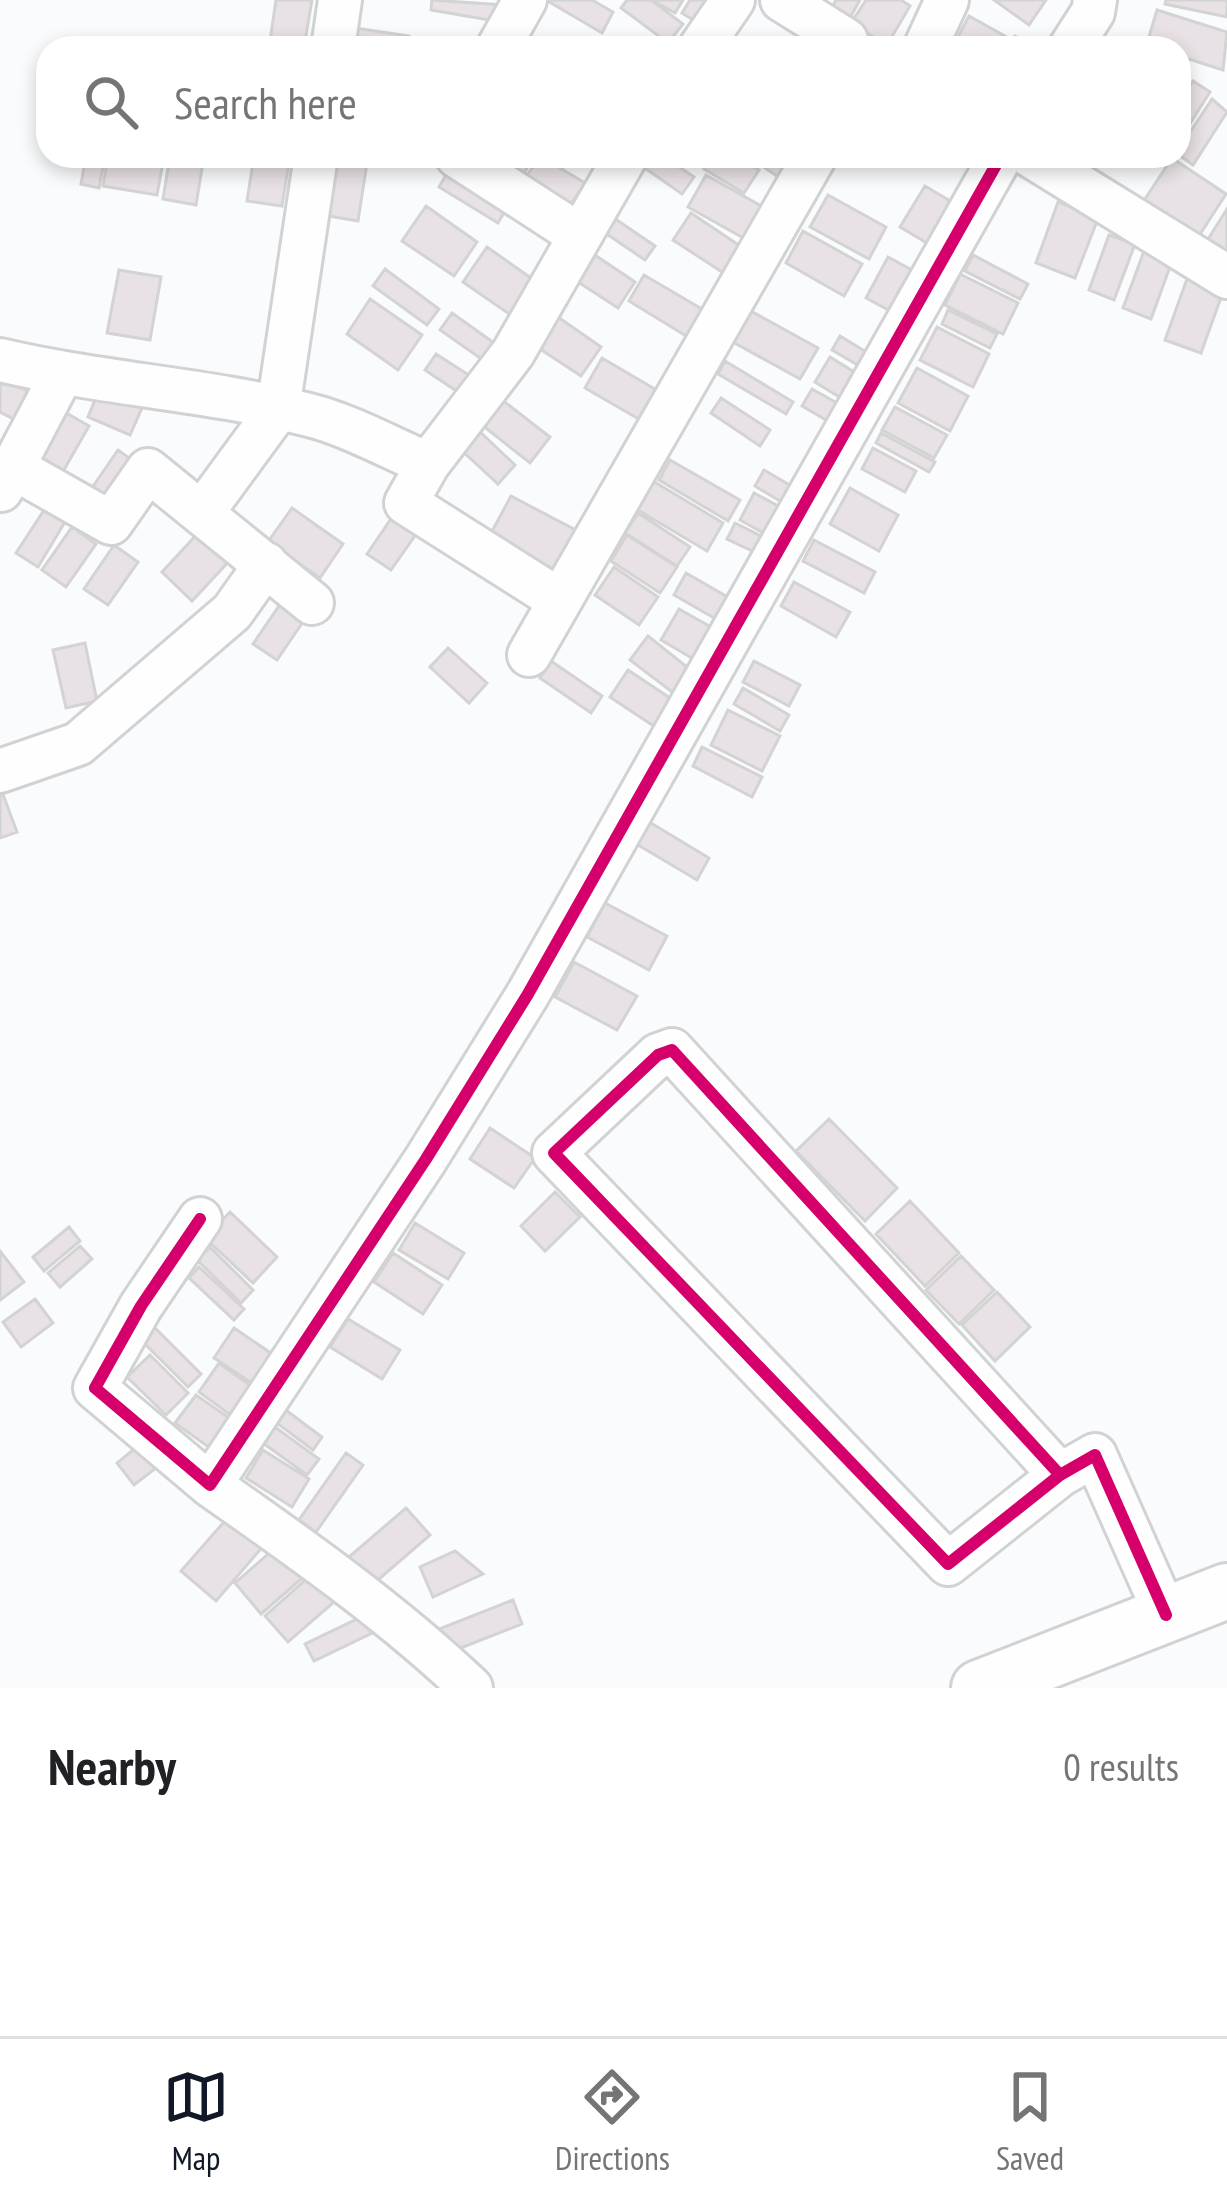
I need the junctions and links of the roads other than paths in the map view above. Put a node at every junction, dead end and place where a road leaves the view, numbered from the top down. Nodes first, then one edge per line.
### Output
1 (340, 0) edge
2 (525, 0) edge
3 (733, 0) edge
4 (782, 0) edge
5 (946, 0) edge
6 (1095, 0) edge
7 (335, 36) edge
8 (505, 36) edge
9 (708, 36) edge
10 (835, 36) edge
11 (931, 36) edge
12 (1078, 36) edge
13 (314, 168) edge
14 (475, 168) edge
15 (619, 168) edge
16 (807, 168) edge
17 (994, 168) edge
18 (1050, 168) edge
19 (578, 235) junction
20 (1227, 277) edge
21 (0, 360) edge
22 (62, 374) junction
23 (278, 409) junction
24 (428, 464) junction
25 (7, 480) edge
26 (202, 513) junction
27 (266, 564) junction
28 (559, 600) junction
29 (312, 603) dead end
30 (529, 655) dead end
31 (0, 771) edge
32 (200, 1219) dead end
33 (1060, 1475) junction
34 (210, 1485) junction
35 (1227, 1591) edge
36 (1166, 1615) junction
37 (471, 1688) edge
38 (979, 1688) edge

1 - 7 street
2 - 8 street
3 - 9 street
4 - 10 street
5 - 11 street
6 - 12 street
13 - 23 street
14 - 19 street
15 - 19 street
16 - 28 street
17 - 34 street
18 - 20 street
19 - 24 street
21 - 22 street
22 - 23 street
22 - 25 street
23 - 24 street
23 - 26 street
24 - 28 street
25 - 26 street
26 - 27 street
27 - 29 street
27 - 31 street
28 - 30 street
32 - 34 street
33 - 33 street
33 - 36 street
34 - 37 street
35 - 36 main road
36 - 38 main road

